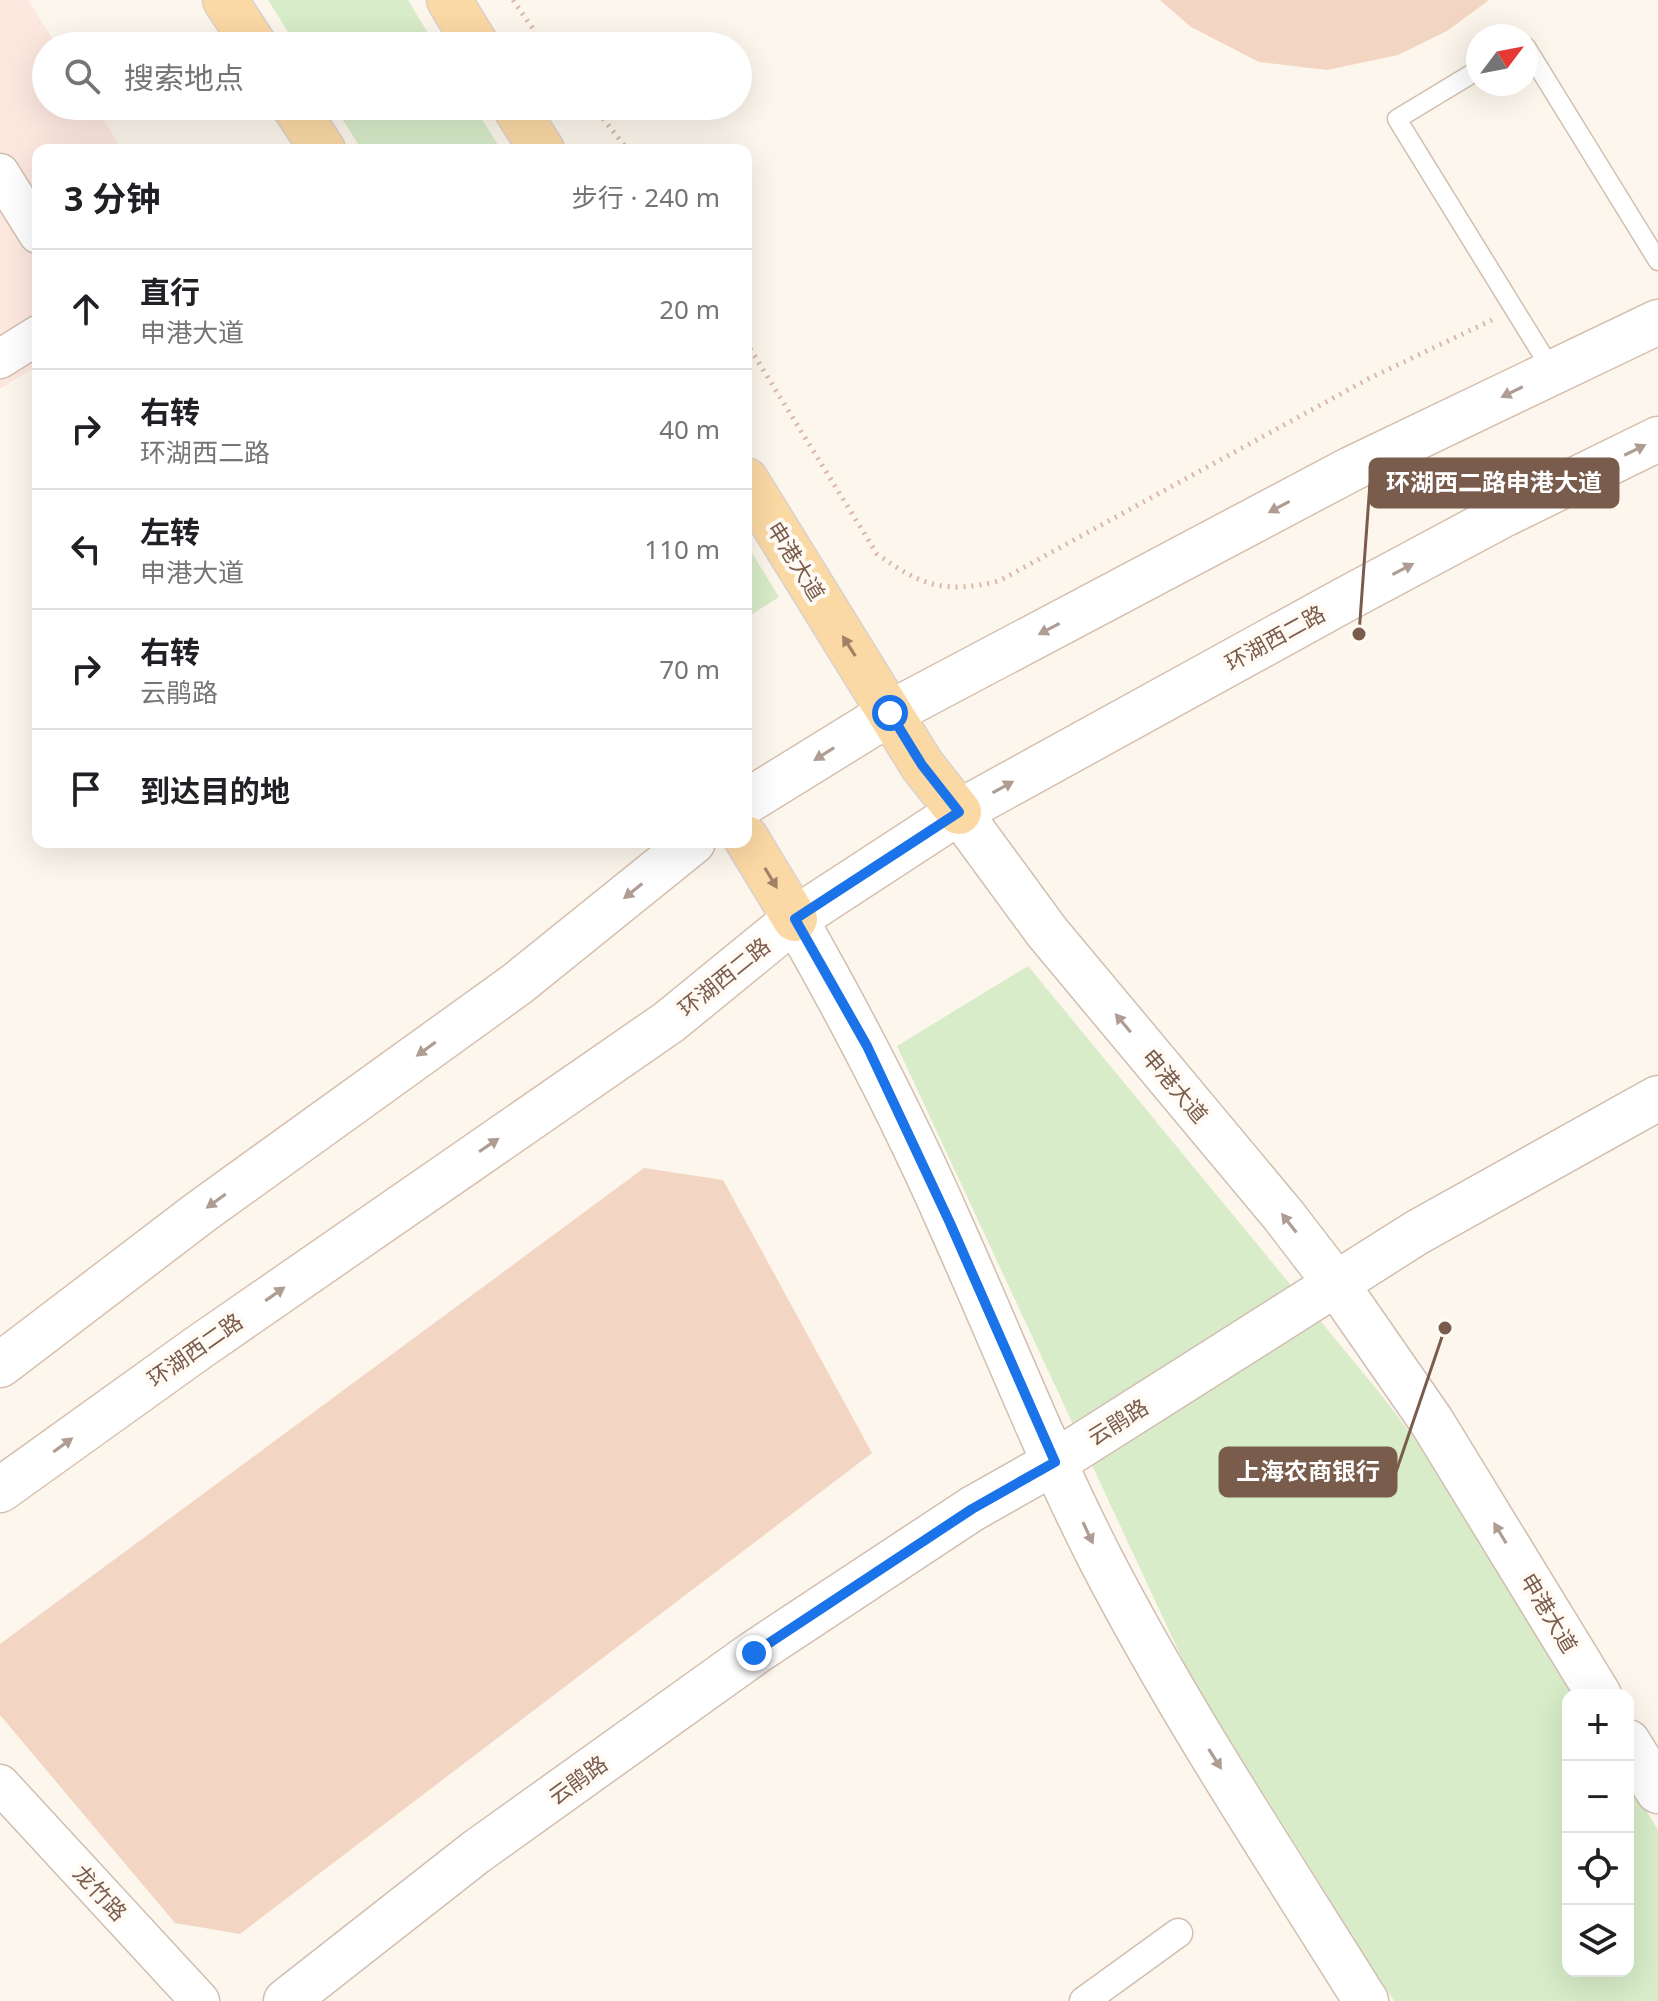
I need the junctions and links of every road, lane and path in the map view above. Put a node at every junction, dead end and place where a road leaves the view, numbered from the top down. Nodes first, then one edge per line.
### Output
1 (225, 0) edge
2 (449, 0) edge
3 (513, 0) edge
4 (246, 32) edge
5 (468, 32) edge
6 (535, 32) edge
7 (1538, 66) edge
8 (1466, 77) edge
9 (303, 120) edge
10 (523, 120) edge
11 (604, 120) edge
12 (319, 144) edge
13 (538, 144) edge
14 (623, 144) edge
15 (0, 173) edge
16 (32, 224) edge
17 (1658, 261) edge
18 (1514, 309) junction
19 (1658, 322) edge
20 (32, 339) edge
21 (752, 352) edge
22 (0, 359) edge
23 (1553, 372) junction
24 (1658, 439) edge
25 (752, 490) edge
26 (890, 713) junction
27 (752, 798) edge
28 (959, 812) junction
29 (686, 848) edge
30 (752, 848) edge
31 (795, 919) junction
32 (1658, 1098) edge
33 (1337, 1285) junction
34 (0, 1365) edge
35 (1055, 1462) junction
36 (0, 1490) edge
37 (1595, 1689) edge
38 (1634, 1752) edge
39 (0, 1784) edge
40 (1658, 1791) edge
41 (1178, 1933) dead end
42 (200, 2001) edge
43 (286, 2001) edge
44 (1084, 2001) edge
45 (1366, 2001) edge

1 - 4 main road
2 - 5 main road
3 - 6 path
7 - 17 lane
8 - 18 lane
9 - 12 main road
10 - 13 main road
11 - 14 path
15 - 16 street
18 - 21 path
18 - 23 lane
19 - 23 street
20 - 22 street
23 -> 26 street
28 -> 24 street, 环湖西二路
26 -> 25 main road, 申港大道
26 -> 27 street
26 - 28 main road, 申港大道
28 - 31 street, 环湖西二路
33 -> 28 street, 申港大道
29 -> 34 street
30 -> 31 main road
31 - 35 street
36 -> 31 street, 环湖西二路
32 - 33 street, 云鹃路
33 - 35 street, 云鹃路
37 -> 33 street, 申港大道
35 - 43 street, 云鹃路
35 -> 45 street
38 - 40 street
39 - 42 street, 龙竹路
41 - 44 street

